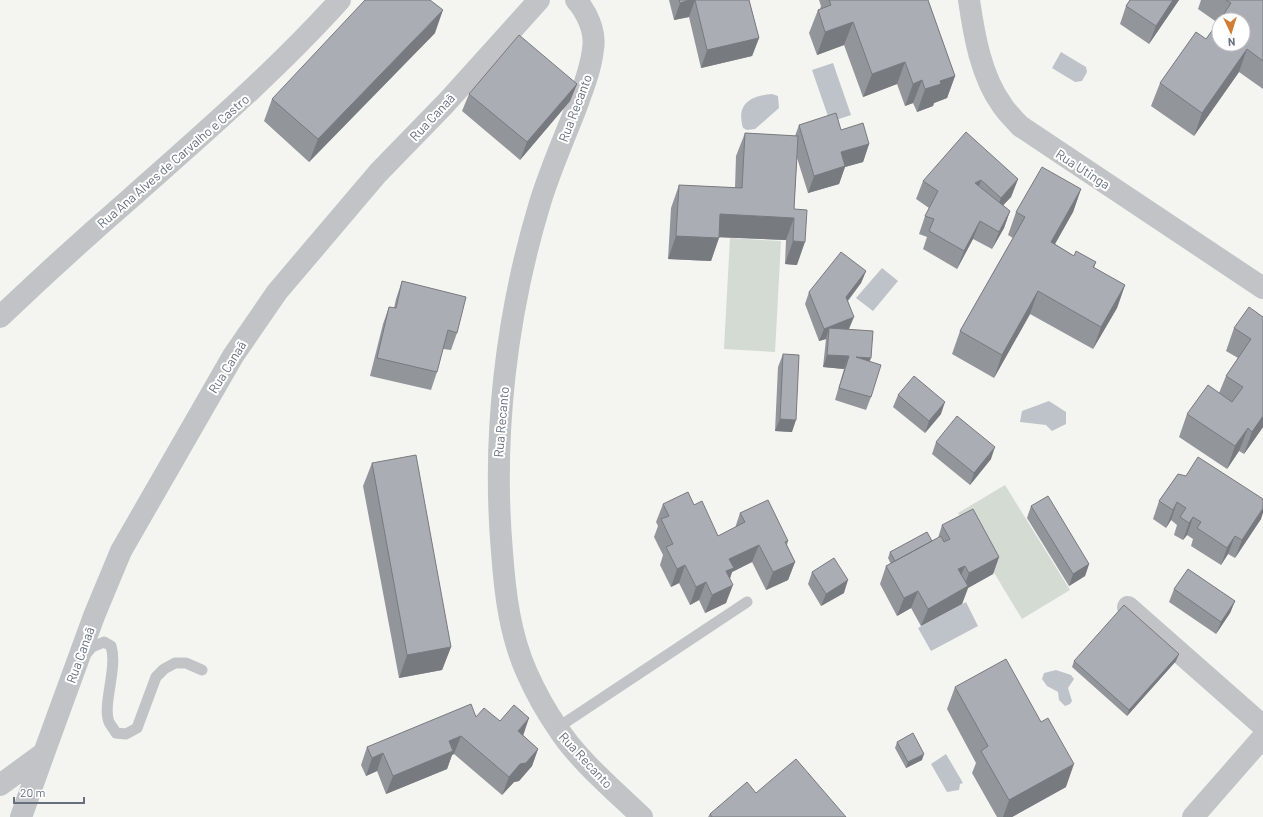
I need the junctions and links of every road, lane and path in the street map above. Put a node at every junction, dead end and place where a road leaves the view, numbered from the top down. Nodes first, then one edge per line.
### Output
1 (340, 0) edge
2 (539, 0) edge
3 (576, 0) edge
4 (969, 0) edge
5 (1263, 288) edge
6 (0, 317) edge
7 (747, 602) dead end
8 (1128, 607) edge
9 (75, 667) junction
10 (202, 670) dead end
11 (1263, 726) edge
12 (557, 728) junction
13 (1263, 737) edge
14 (44, 753) junction
15 (0, 785) edge
16 (21, 817) edge
17 (642, 817) edge
18 (1193, 817) edge

1 - 6 street, Rua Ana Alves de Carvalho e Castro
2 - 9 street, Rua Canaã
3 - 12 street, Rua Recanto
4 - 5 street, Rua Utinga
7 - 12 lane
8 - 11 street
9 - 10 lane
9 - 14 street, Rua Canaã
12 - 17 street, Rua Recanto
13 - 18 street
14 - 15 street
14 - 16 street, Rua Canaã

